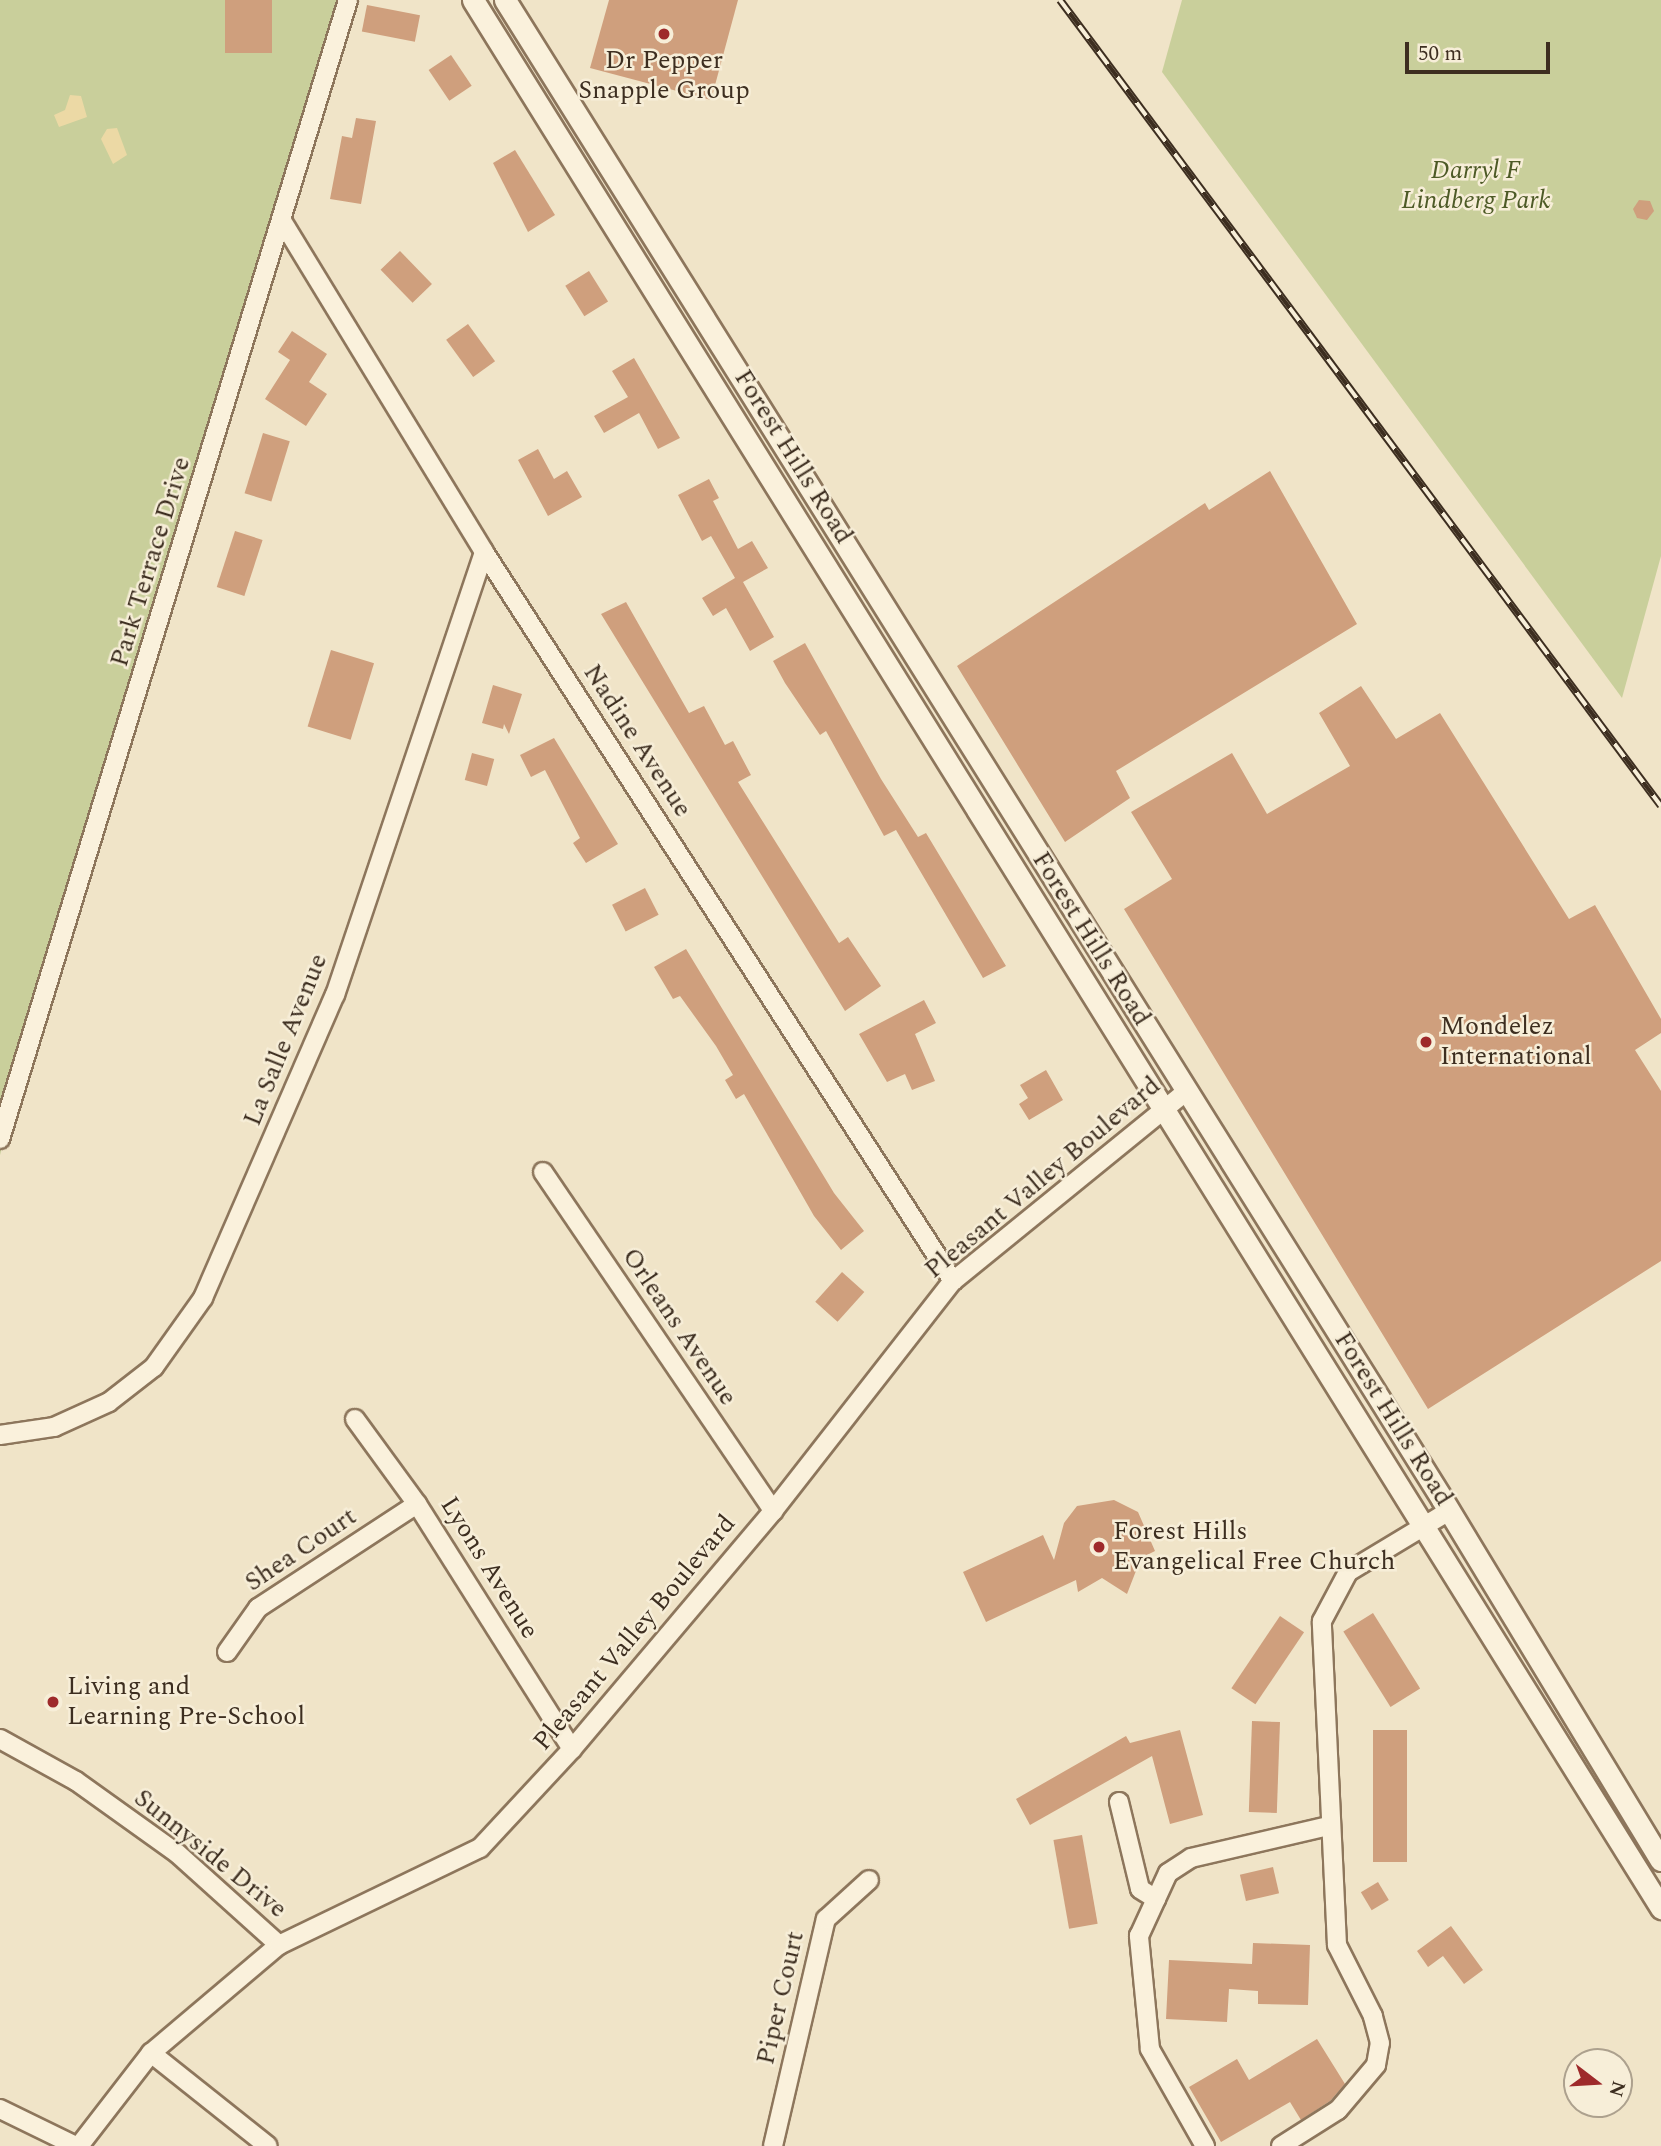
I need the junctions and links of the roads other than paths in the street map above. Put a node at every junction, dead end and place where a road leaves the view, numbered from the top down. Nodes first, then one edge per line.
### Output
1 (348, 0) edge
2 (473, 0) edge
3 (505, 0) edge
4 (598, 150) junction
5 (579, 168) junction
6 (284, 224) junction
7 (824, 512) junction
8 (805, 527) junction
9 (484, 552) junction
10 (1184, 1093) junction
11 (1163, 1109) junction
12 (0, 1139) edge
13 (542, 1172) dead end
14 (953, 1281) junction
15 (355, 1419) dead end
16 (0, 1435) edge
17 (417, 1504) junction
18 (773, 1511) junction
19 (1449, 1511) junction
20 (1428, 1526) junction
21 (228, 1652) dead end
22 (0, 1739) edge
23 (572, 1749) junction
24 (1119, 1802) dead end
25 (1329, 1826) junction
26 (1661, 1860) edge
27 (869, 1880) dead end
28 (1156, 1899) junction
29 (1661, 1908) edge
30 (279, 1945) junction
31 (151, 2053) junction
32 (0, 2109) edge
33 (78, 2146) edge
34 (268, 2146) edge
35 (773, 2146) edge
36 (1205, 2146) edge
37 (1281, 2146) edge

1 - 6 street, Park Terrace Drive
2 - 5 street, Forest Hills Road
3 - 4 street, Forest Hills Road
4 - 5 street
4 - 7 street, Forest Hills Road
5 - 8 street, Forest Hills Road
6 - 9 street, Nadine Avenue
6 - 12 street, Park Terrace Drive
7 - 8 street
7 - 10 street, Forest Hills Road
8 - 11 street, Forest Hills Road
9 - 14 street, Nadine Avenue
9 - 16 street, La Salle Avenue
10 - 11 street, Pleasant Valley Boulevard
10 - 19 street, Forest Hills Road
11 - 14 street, Pleasant Valley Boulevard
11 - 20 street, Forest Hills Road
13 - 18 street, Orleans Avenue
14 - 18 street, Pleasant Valley Boulevard
15 - 17 street, Lyons Avenue
17 - 21 street, Shea Court
17 - 23 street, Lyons Avenue
18 - 23 street, Pleasant Valley Boulevard
19 - 20 street
19 - 26 street, Forest Hills Road
20 - 25 street
20 - 29 street, Forest Hills Road
22 - 30 street, Sunnyside Drive
23 - 30 street, Pleasant Valley Boulevard
24 - 28 street
25 - 28 street
25 - 37 street
27 - 35 street, Piper Court
28 - 36 street
30 - 31 street, Pleasant Valley Boulevard
31 - 33 street, Pleasant Valley Boulevard
31 - 34 street
32 - 33 street

